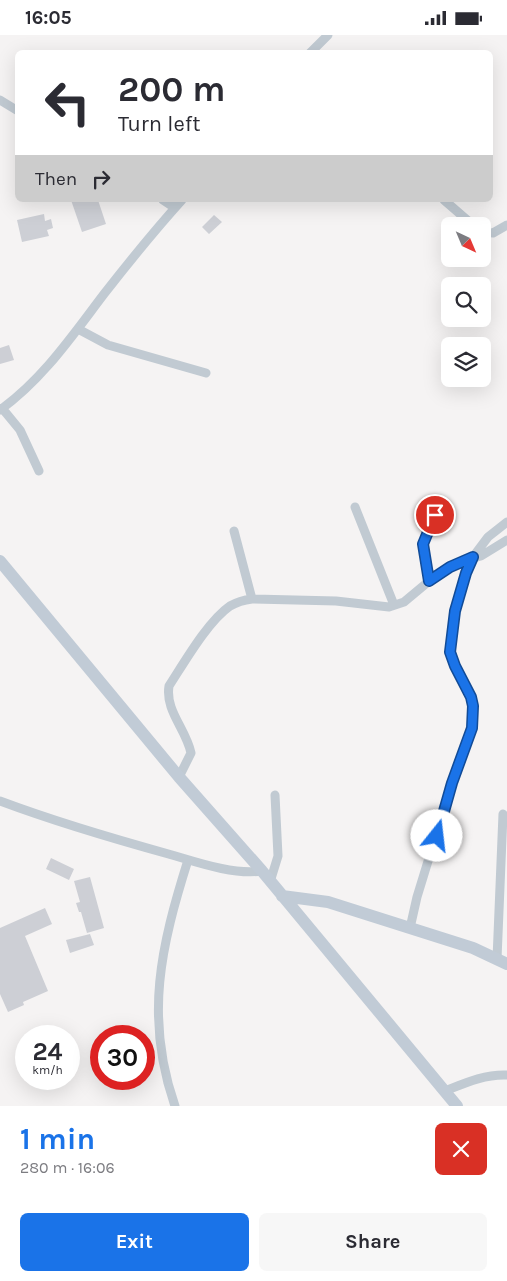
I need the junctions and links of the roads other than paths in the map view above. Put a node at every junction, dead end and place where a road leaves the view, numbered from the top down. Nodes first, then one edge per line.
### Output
1 (328, 35) edge
2 (314, 50) edge
3 (0, 100) edge
4 (15, 109) edge
5 (166, 202) edge
6 (180, 202) edge
7 (446, 202) edge
8 (175, 207) junction
9 (464, 217) edge
10 (507, 225) edge
11 (491, 233) edge
12 (78, 329) junction
13 (206, 373) dead end
14 (1, 409) edge
15 (39, 471) dead end
16 (355, 507) dead end
17 (435, 515) dead end
18 (507, 521) edge
19 (234, 531) dead end
20 (507, 539) edge
21 (473, 557) junction
22 (0, 561) edge
23 (429, 581) junction
24 (252, 599) junction
25 (394, 605) junction
26 (179, 777) junction
27 (275, 795) dead end
28 (0, 801) edge
29 (503, 814) dead end
30 (188, 860) junction
31 (262, 871) junction
32 (270, 882) junction
33 (503, 891) edge
34 (282, 896) junction
35 (410, 928) junction
36 (502, 961) edge
37 (507, 1075) edge
38 (445, 1091) junction
39 (175, 1106) edge
40 (457, 1106) edge

1 - 2 street
3 - 4 street
5 - 8 street
6 - 8 street
7 - 9 street
8 - 12 street
10 - 11 street
12 - 13 street
12 - 14 street
14 - 15 street
16 - 25 street
17 - 23 street
18 - 21 street
19 - 24 street
20 - 21 street
21 - 23 street
21 - 35 street
22 - 26 main road
23 - 25 street
24 - 25 street
24 - 26 street
26 - 31 main road
27 - 32 street
28 - 30 street
29 - 33 street
30 - 31 street
30 - 39 street
31 - 32 main road
32 - 34 main road
33 - 36 street
34 - 35 main road
34 - 38 main road
35 - 36 main road
37 - 38 street
38 - 40 main road

